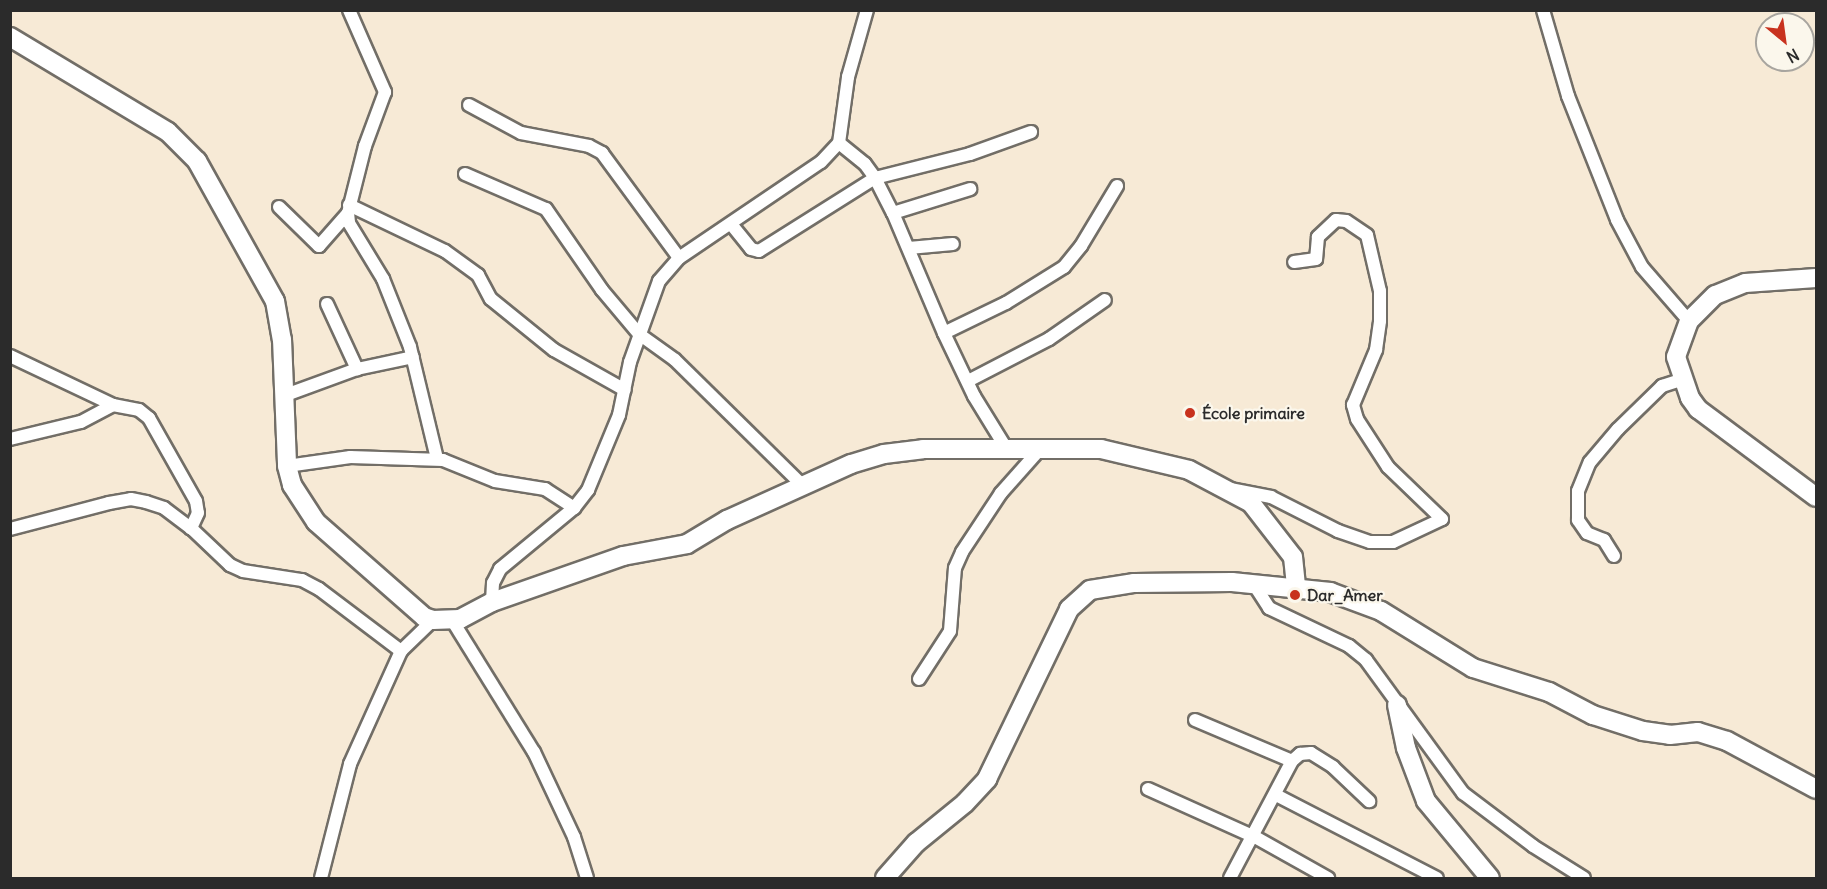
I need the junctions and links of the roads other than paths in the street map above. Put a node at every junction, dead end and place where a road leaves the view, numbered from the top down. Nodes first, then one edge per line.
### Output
1 (350, 10) edge
2 (867, 10) edge
3 (1543, 10) edge
4 (10, 37) edge
5 (469, 105) dead end
6 (1031, 132) dead end
7 (839, 143) junction
8 (465, 174) dead end
9 (875, 178) junction
10 (1117, 186) dead end
11 (970, 189) dead end
12 (279, 207) dead end
13 (349, 209) junction
14 (893, 213) junction
15 (731, 224) junction
16 (953, 244) dead end
17 (909, 248) junction
18 (679, 258) junction
19 (1294, 262) dead end
20 (1816, 278) edge
21 (1105, 300) dead end
22 (327, 304) dead end
23 (1689, 321) junction
24 (944, 333) junction
25 (639, 334) junction
26 (10, 356) edge
27 (413, 357) junction
28 (357, 369) junction
29 (1683, 379) junction
30 (968, 381) junction
31 (625, 390) junction
32 (283, 396) junction
33 (113, 405) junction
34 (10, 439) edge
35 (1006, 448) junction
36 (1040, 449) junction
37 (437, 459) junction
38 (287, 466) junction
39 (802, 485) junction
40 (1229, 489) junction
41 (1816, 497) edge
42 (574, 508) junction
43 (191, 528) junction
44 (10, 529) edge
45 (1614, 556) dead end
46 (1253, 584) junction
47 (1296, 587) junction
48 (492, 602) junction
49 (433, 620) junction
50 (452, 620) junction
51 (400, 651) junction
52 (920, 679) dead end
53 (1397, 705) junction
54 (1195, 720) dead end
55 (1292, 761) junction
56 (1148, 789) dead end
57 (1816, 789) edge
58 (1276, 795) junction
59 (1369, 801) dead end
60 (1255, 837) junction
61 (1485, 877) edge
62 (321, 879) edge
63 (587, 879) edge
64 (885, 879) edge
65 (1230, 879) edge
66 (1328, 879) edge
67 (1437, 879) edge
68 (1584, 879) edge

1 - 13 street
2 - 7 street
3 - 23 street
4 - 32 street
5 - 18 street
6 - 9 street
7 - 9 street
7 - 15 street
8 - 25 street
9 - 14 street
9 - 15 street
10 - 24 street
11 - 14 street
12 - 13 street
13 - 27 street
13 - 31 street
14 - 17 street
15 - 18 street
16 - 17 street
17 - 24 street
18 - 25 street
19 - 40 street
20 - 23 street
21 - 30 street
22 - 28 street
23 - 29 street
24 - 30 street
25 - 31 street
25 - 39 street
26 - 33 street
27 - 28 street
27 - 37 street
28 - 32 street
29 - 41 street
29 - 45 street
30 - 35 street
31 - 42 street
32 - 38 street
33 - 34 street
33 - 43 street
35 - 36 street
35 - 39 street
36 - 40 street
36 - 52 street
37 - 38 street
37 - 42 street
38 - 49 street
39 - 48 street
40 - 47 street
42 - 48 street
43 - 44 street
43 - 51 street
46 - 47 street
46 - 53 street
46 - 64 street
47 - 57 street
48 - 50 street
49 - 50 street
49 - 51 street
50 - 63 street
51 - 62 street
53 - 61 street
53 - 68 street
54 - 55 street
55 - 58 street
55 - 59 street
56 - 60 street
58 - 60 street
58 - 67 street
60 - 65 street
60 - 66 street

